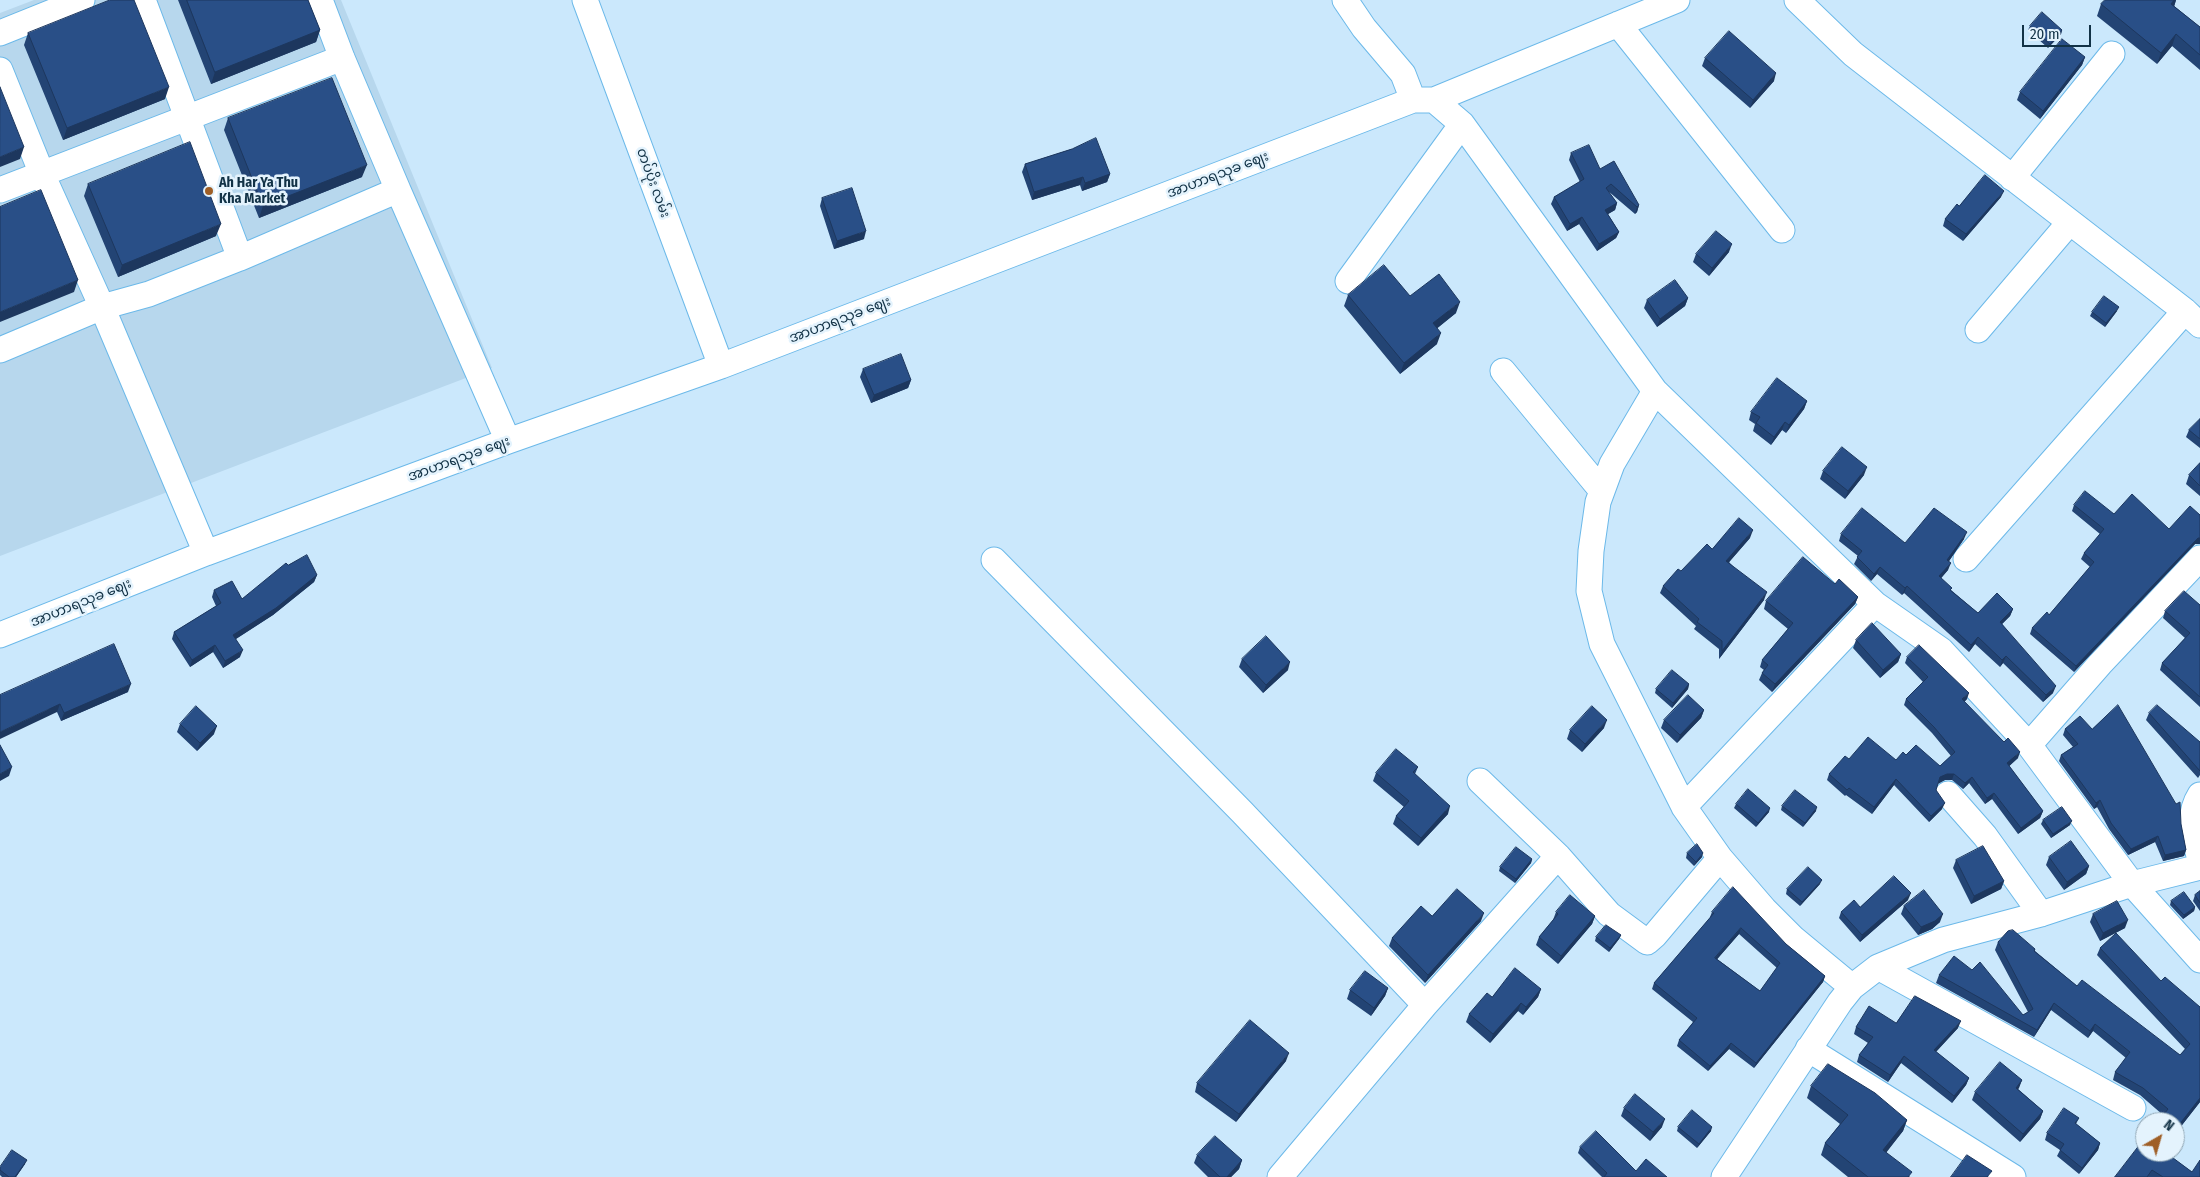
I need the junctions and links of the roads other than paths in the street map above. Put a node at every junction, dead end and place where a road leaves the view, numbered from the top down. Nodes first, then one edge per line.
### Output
1 (82, 0) edge
2 (143, 0) edge
3 (320, 0) edge
4 (585, 0) edge
5 (1345, 0) edge
6 (1676, 0) edge
7 (1797, 0) edge
8 (1618, 24) junction
9 (0, 33) edge
10 (2112, 54) dead end
11 (342, 58) junction
12 (0, 70) edge
13 (1423, 100) junction
14 (187, 117) junction
15 (1462, 124) junction
16 (42, 174) junction
17 (2012, 178) junction
18 (0, 190) edge
19 (398, 190) junction
20 (2069, 223) junction
21 (1782, 230) dead end
22 (240, 258) junction
23 (1348, 281) dead end
24 (102, 307) junction
25 (2194, 314) edge
26 (1978, 330) dead end
27 (0, 350) edge
28 (720, 366) junction
29 (1503, 371) dead end
30 (1655, 391) junction
31 (508, 441) junction
32 (1602, 492) junction
33 (206, 553) junction
34 (2200, 558) edge
35 (1966, 559) dead end
36 (994, 560) dead end
37 (1875, 604) junction
38 (0, 636) edge
39 (2030, 745) junction
40 (1480, 781) dead end
41 (1948, 794) dead end
42 (2200, 795) edge
43 (1684, 806) junction
44 (1558, 856) junction
45 (1720, 858) junction
46 (2200, 860) edge
47 (2200, 867) edge
48 (2132, 884) junction
49 (2041, 914) junction
50 (2200, 960) edge
51 (1878, 967) junction
52 (1852, 988) junction
53 (1426, 1005) junction
54 (1808, 1048) junction
55 (2133, 1108) dead end
56 (1280, 1177) edge
57 (1724, 1177) edge
58 (2013, 1177) edge

1 - 9 street
2 - 14 street
3 - 11 street
4 - 28 street, တပ်ပိုး လမ်း
5 - 13 street
6 - 8 street, အာဟာရသုခ ဈေး
7 - 17 street
8 - 13 street, အာဟာရသုခ ဈေး
8 - 21 street
10 - 17 street
11 - 14 street
11 - 19 street
12 - 16 street
13 - 15 street
13 - 28 street, အာဟာရသုခ ဈေး
14 - 16 street
14 - 22 street
15 - 23 street
15 - 30 street
16 - 18 street
16 - 24 street
17 - 20 street
19 - 22 street
19 - 31 street
20 - 25 street
20 - 26 street
22 - 24 street
24 - 27 street
24 - 33 street
25 - 35 street
28 - 31 street, အာဟာရသုခ ဈေး
29 - 32 street
30 - 32 street
30 - 37 street
31 - 33 street, အာဟာရသုခ ဈေး
32 - 43 street
33 - 38 street, အာဟာရသုခ ဈေး
34 - 39 street
36 - 53 street
37 - 39 street
37 - 43 street
39 - 48 street
40 - 44 street
41 - 49 street
42 - 46 street
43 - 45 street
44 - 45 street
44 - 53 street
45 - 52 street
47 - 48 street
48 - 49 street
48 - 50 street
49 - 51 street
51 - 52 street
51 - 55 street
52 - 54 street
53 - 56 street
54 - 57 street
54 - 58 street

